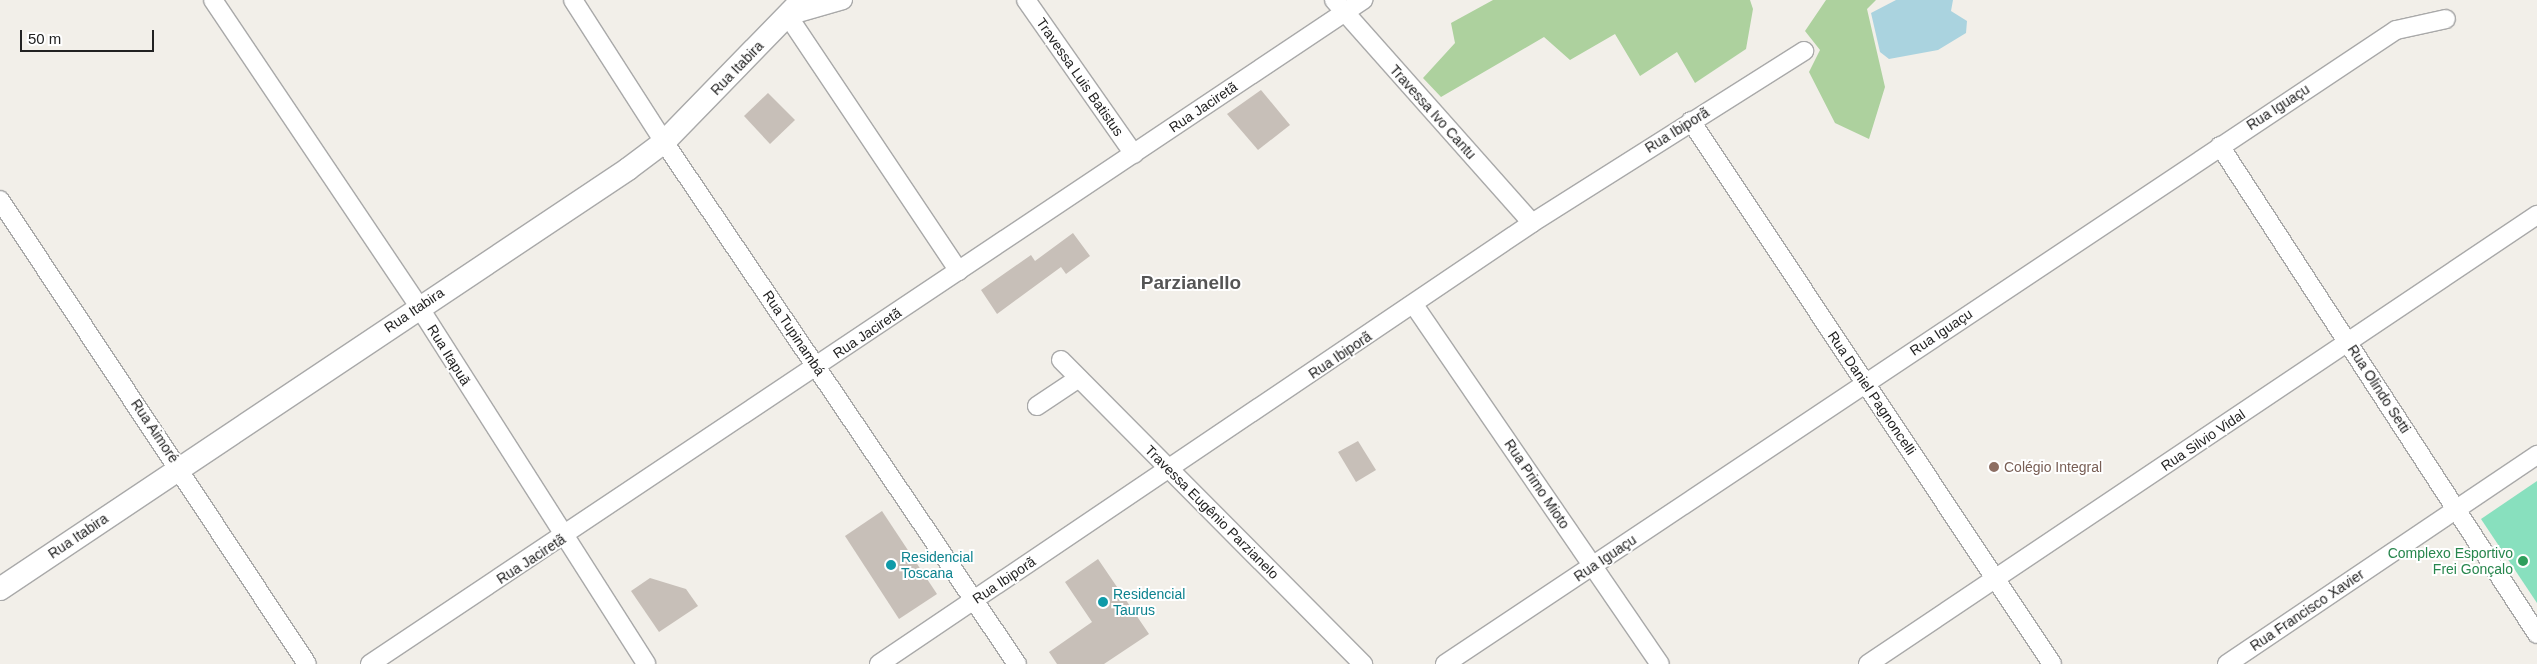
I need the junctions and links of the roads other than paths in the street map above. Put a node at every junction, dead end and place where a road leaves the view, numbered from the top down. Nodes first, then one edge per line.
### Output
1 (213, 0) edge
2 (573, 0) edge
3 (843, 0) edge
4 (1026, 0) edge
5 (1363, 0) edge
6 (1339, 6) edge
7 (795, 8) edge
8 (2446, 19) dead end
9 (1804, 50) dead end
10 (1691, 121) junction
11 (664, 142) junction
12 (2220, 146) junction
13 (1134, 154) junction
14 (0, 200) edge
15 (2537, 215) edge
16 (1532, 223) junction
17 (959, 272) junction
18 (1414, 305) junction
19 (419, 307) junction
20 (2349, 343) junction
21 (1062, 360) dead end
22 (816, 367) junction
23 (1079, 378) junction
24 (1865, 383) junction
25 (1037, 406) dead end
26 (2537, 455) edge
27 (180, 468) junction
28 (1169, 469) junction
29 (2456, 509) junction
30 (564, 537) junction
31 (1593, 567) junction
32 (1996, 579) junction
33 (0, 589) edge
34 (974, 600) junction
35 (2537, 634) edge
36 (307, 664) edge
37 (370, 664) edge
38 (646, 664) edge
39 (879, 664) edge
40 (1017, 664) edge
41 (1363, 664) edge
42 (1445, 664) edge
43 (1660, 664) edge
44 (1868, 664) edge
45 (2052, 664) edge
46 (2227, 664) edge

1 - 19 street, Rua Itapuã
2 - 11 street, Rua Tupinambá
3 - 7 street
4 - 13 street, Travessa Luis Batistus
5 - 6 street, Rua Jaciretã
6 - 13 street, Rua Jaciretã
6 - 16 street, Travessa Ivo Cantu
7 - 11 street, Rua Itabira
7 - 17 street
8 - 12 street, Rua Iguaçu
9 - 10 street, Rua Ibiporã
10 - 16 street, Rua Ibiporã
10 - 24 street, Rua Daniel Pagnoncelli
11 - 19 street, Rua Itabira
11 - 22 street, Rua Tupinambá
12 - 20 street, Rua Olindo Setti
12 - 24 street, Rua Iguaçu
13 - 17 street, Rua Jaciretã
14 - 27 street, Rua Aimoré
15 - 20 street, Rua Silvio Vidal
16 - 18 street, Rua Ibiporã
17 - 22 street, Rua Jaciretã
18 - 28 street, Rua Ibiporã
18 - 31 street, Rua Primo Mioto
19 - 27 street, Rua Itabira
19 - 30 street, Rua Itapuã
20 - 29 street, Rua Olindo Setti
20 - 32 street, Rua Silvio Vidal
21 - 23 street, Travessa Eugênio Parzianelo
22 - 30 street, Rua Jaciretã
22 - 34 street, Rua Tupinambá
23 - 25 street
23 - 28 street, Travessa Eugênio Parzianelo
24 - 31 street, Rua Iguaçu
24 - 32 street, Rua Daniel Pagnoncelli
26 - 29 street, Rua Francisco Xavier
27 - 33 street, Rua Itabira
27 - 36 street, Rua Aimoré
28 - 34 street, Rua Ibiporã
28 - 41 street, Travessa Eugênio Parzianelo
29 - 35 street, Rua Olindo Setti
29 - 46 street, Rua Francisco Xavier
30 - 37 street, Rua Jaciretã
30 - 38 street, Rua Itapuã
31 - 42 street, Rua Iguaçu
31 - 43 street, Rua Primo Mioto
32 - 44 street, Rua Silvio Vidal
32 - 45 street, Rua Daniel Pagnoncelli
34 - 39 street, Rua Ibiporã
34 - 40 street, Rua Tupinambá

